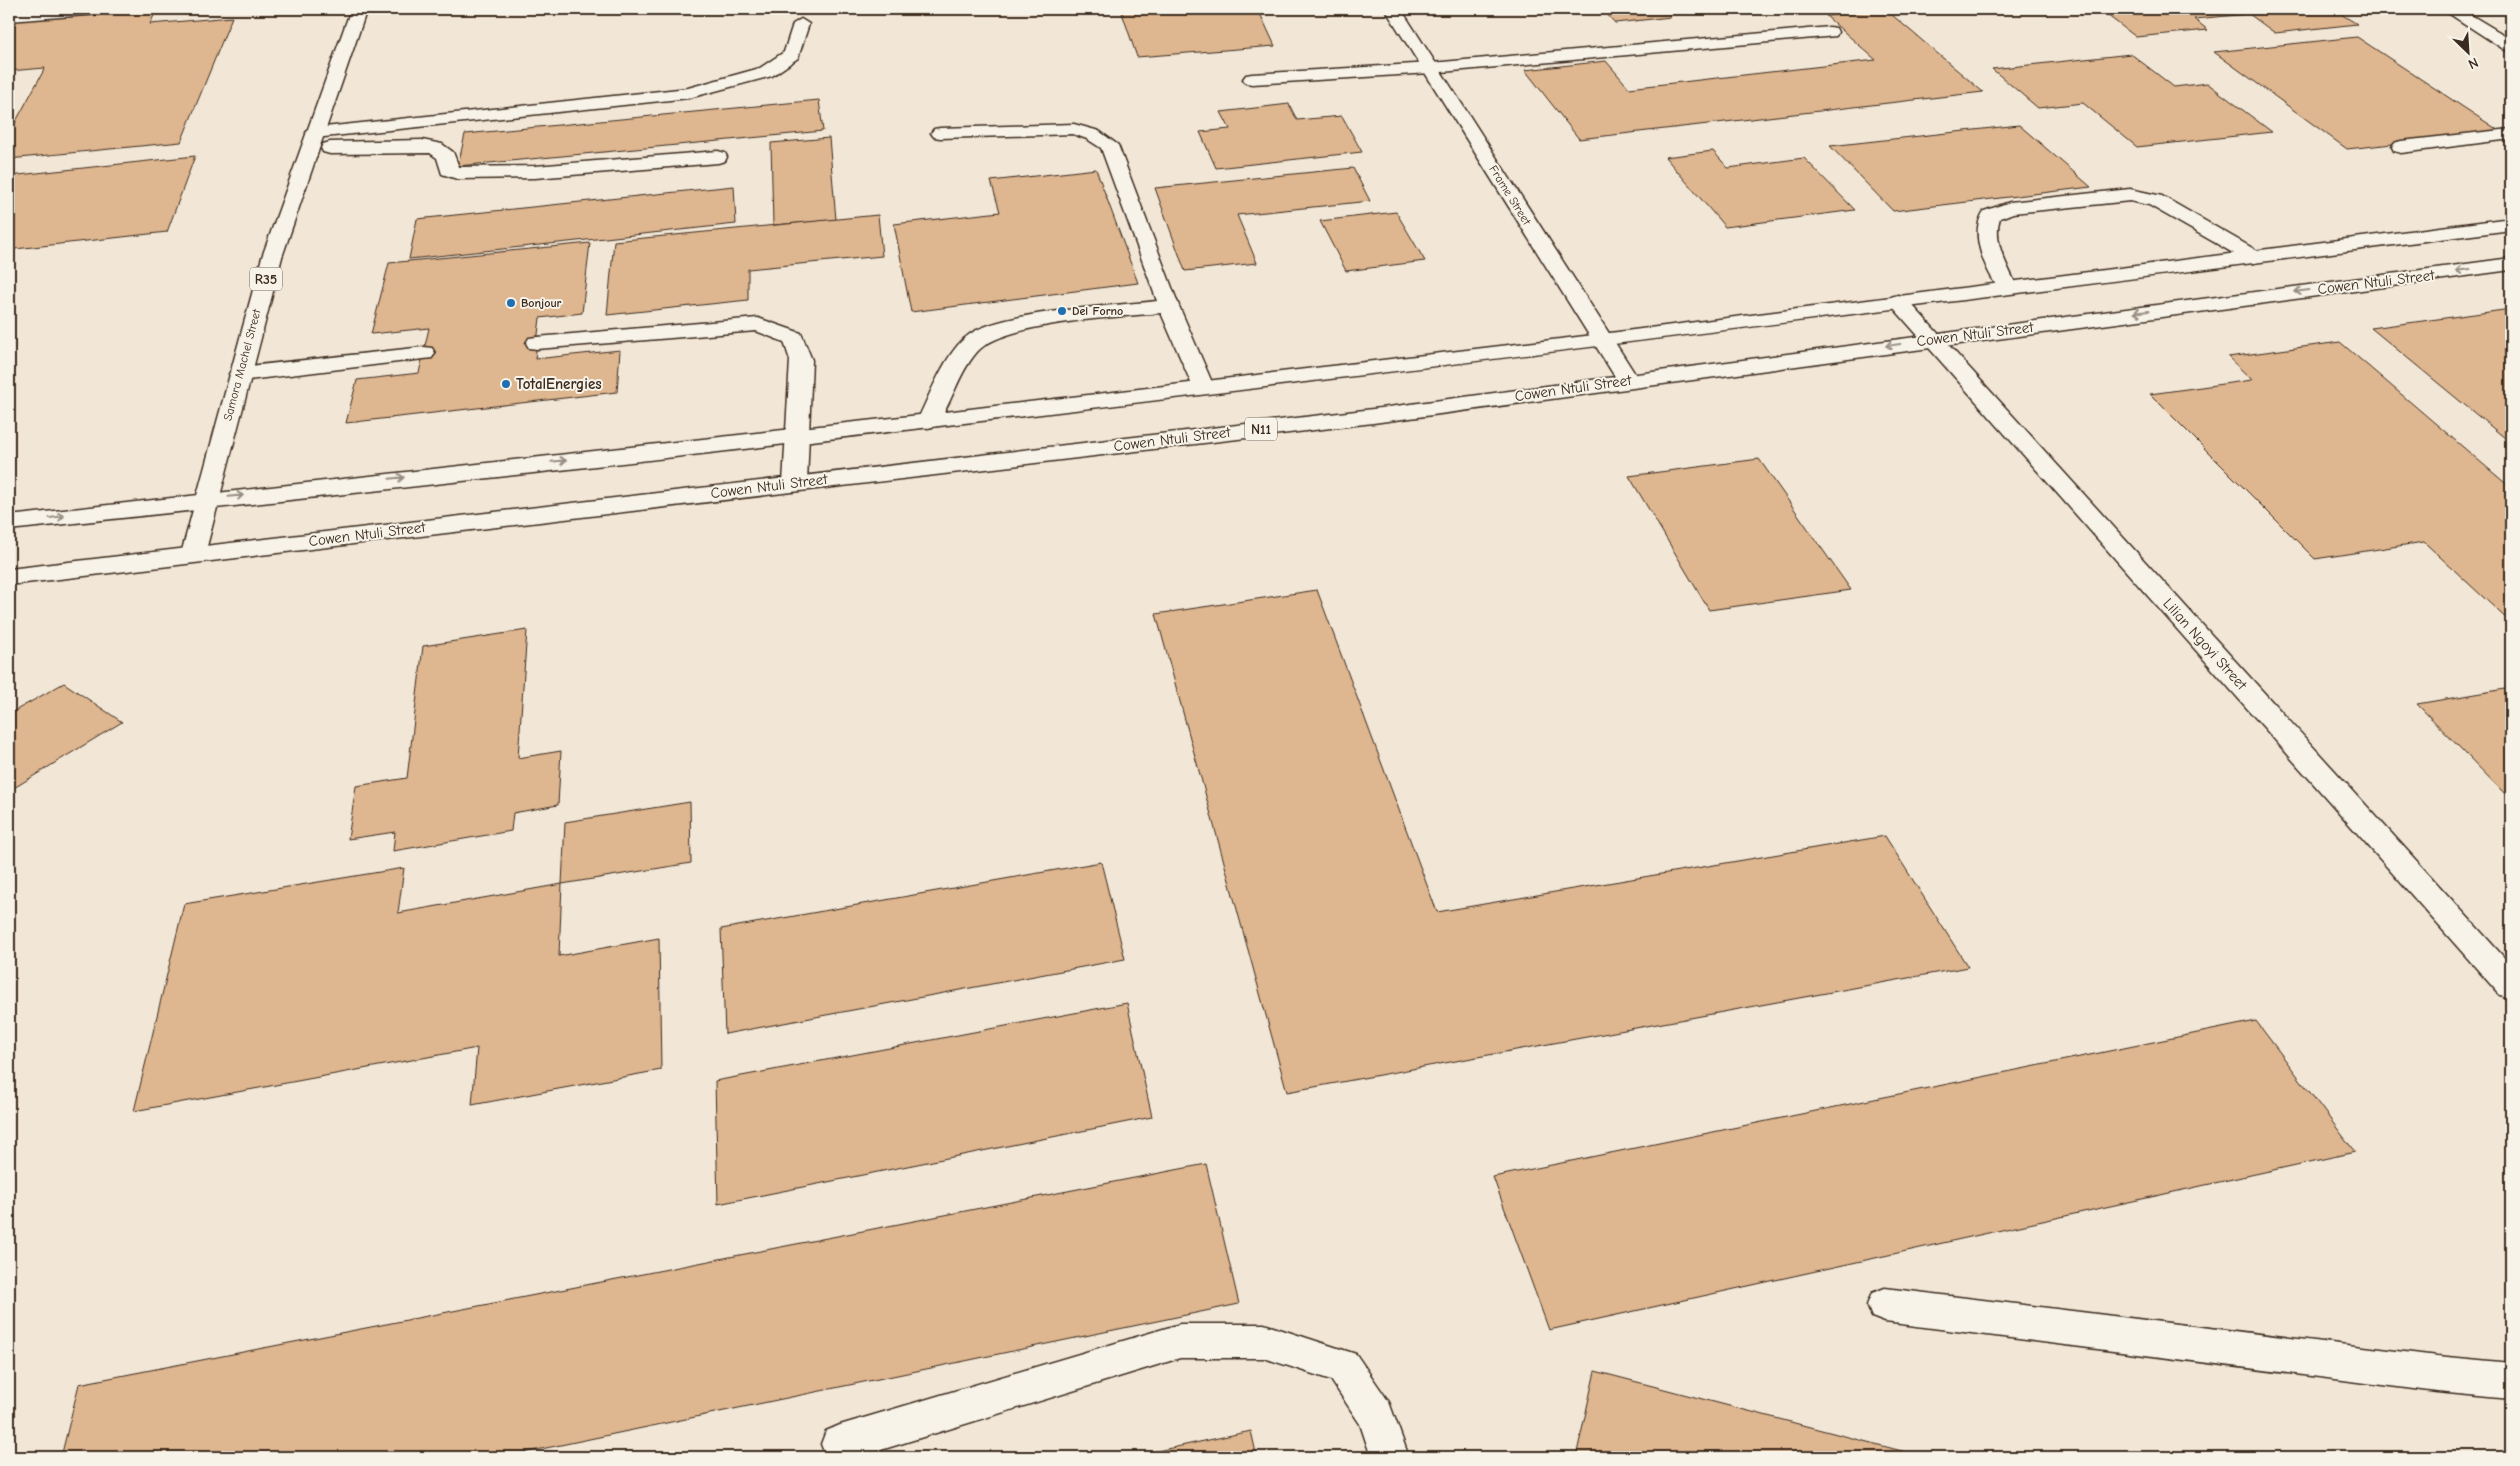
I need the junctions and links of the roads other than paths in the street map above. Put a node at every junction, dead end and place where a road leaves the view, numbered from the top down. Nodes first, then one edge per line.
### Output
1 (99, 9) edge
2 (359, 9) edge
3 (1393, 9) edge
4 (2450, 9) edge
5 (9, 16) edge
6 (801, 24) dead end
7 (1830, 32) dead end
8 (2511, 46) edge
9 (1431, 68) junction
10 (1252, 79) dead end
11 (940, 133) dead end
12 (2511, 134) edge
13 (312, 141) junction
14 (2401, 147) dead end
15 (718, 158) dead end
16 (2511, 224) edge
17 (2254, 257) junction
18 (2511, 264) edge
19 (2007, 287) junction
20 (1898, 301) junction
21 (1169, 306) junction
22 (1602, 340) junction
23 (1933, 340) junction
24 (537, 343) dead end
25 (424, 353) dead end
26 (240, 374) junction
27 (1628, 380) junction
28 (1203, 387) junction
29 (928, 421) junction
30 (796, 435) junction
31 (796, 483) junction
32 (206, 499) junction
33 (9, 523) edge
34 (193, 554) junction
35 (9, 577) edge
36 (2511, 986) edge
37 (1885, 1305) dead end
38 (2511, 1381) edge
39 (840, 1444) dead end
40 (1390, 1457) edge

1 - 5 main road
2 - 13 main road, Samora Machel Street / R35
3 - 9 main road, Frame Street
4 - 8 main road
6 - 13 main road
7 - 9 main road
9 - 10 main road
9 - 22 main road, Frame Street
11 - 21 main road
12 - 14 main road
13 - 15 main road
13 - 26 main road, Samora Machel Street / R35
16 - 17 main road
17 - 19 main road
17 - 19 main road
18 -> 23 main road, Cowen Ntuli Street / N11
19 - 20 main road
20 - 22 main road
20 - 23 main road, Lilian Ngoyi Street
21 - 28 main road
21 - 29 main road
22 - 27 main road, Frame Street
22 - 28 main road
23 -> 27 main road, Cowen Ntuli Street / N11
23 - 36 main road, Lilian Ngoyi Street
24 - 30 main road
25 - 26 main road
26 - 32 main road, Samora Machel Street / R35
27 - 31 main road, Cowen Ntuli Street / N11
28 - 29 main road
29 - 30 main road
30 - 31 main road
32 -> 30 main road
31 - 34 main road, Cowen Ntuli Street / N11
33 -> 32 main road
32 - 34 main road, Samora Machel Street / R35
34 - 35 main road, Cowen Ntuli Street / N11
37 - 38 main road
39 - 40 main road

